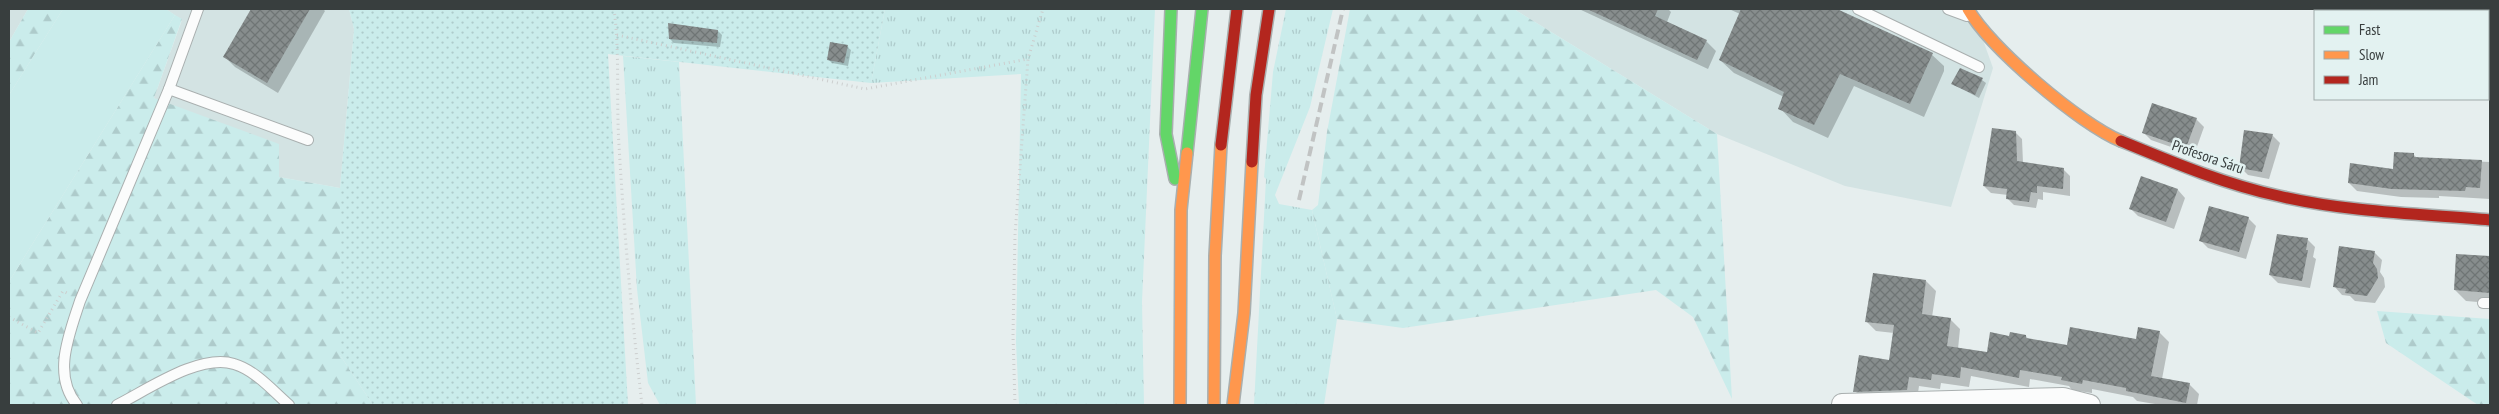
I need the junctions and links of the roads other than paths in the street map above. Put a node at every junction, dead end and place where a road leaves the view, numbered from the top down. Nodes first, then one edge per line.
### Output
1 (198, 9) edge
2 (1171, 9) edge
3 (1202, 9) edge
4 (1237, 9) edge
5 (1269, 9) edge
6 (1858, 9) edge
7 (1948, 9) edge
8 (1971, 13) edge
9 (1979, 67) dead end
10 (169, 89) junction
11 (308, 140) dead end
12 (1181, 210) junction
13 (2490, 220) edge
14 (1842, 404) dead end
15 (77, 405) edge
16 (118, 405) edge
17 (289, 405) edge
18 (1180, 405) edge
19 (1214, 405) edge
20 (1233, 405) edge
21 (2090, 405) edge

1 - 10 lane
2 - 12 main road
3 - 12 main road
4 - 19 main road
5 - 20 main road
6 - 9 lane
7 - 8 lane
8 - 13 main road, Profesora Sáru
10 - 11 lane
10 - 15 lane
12 - 18 main road
14 - 21 street
16 - 17 lane

